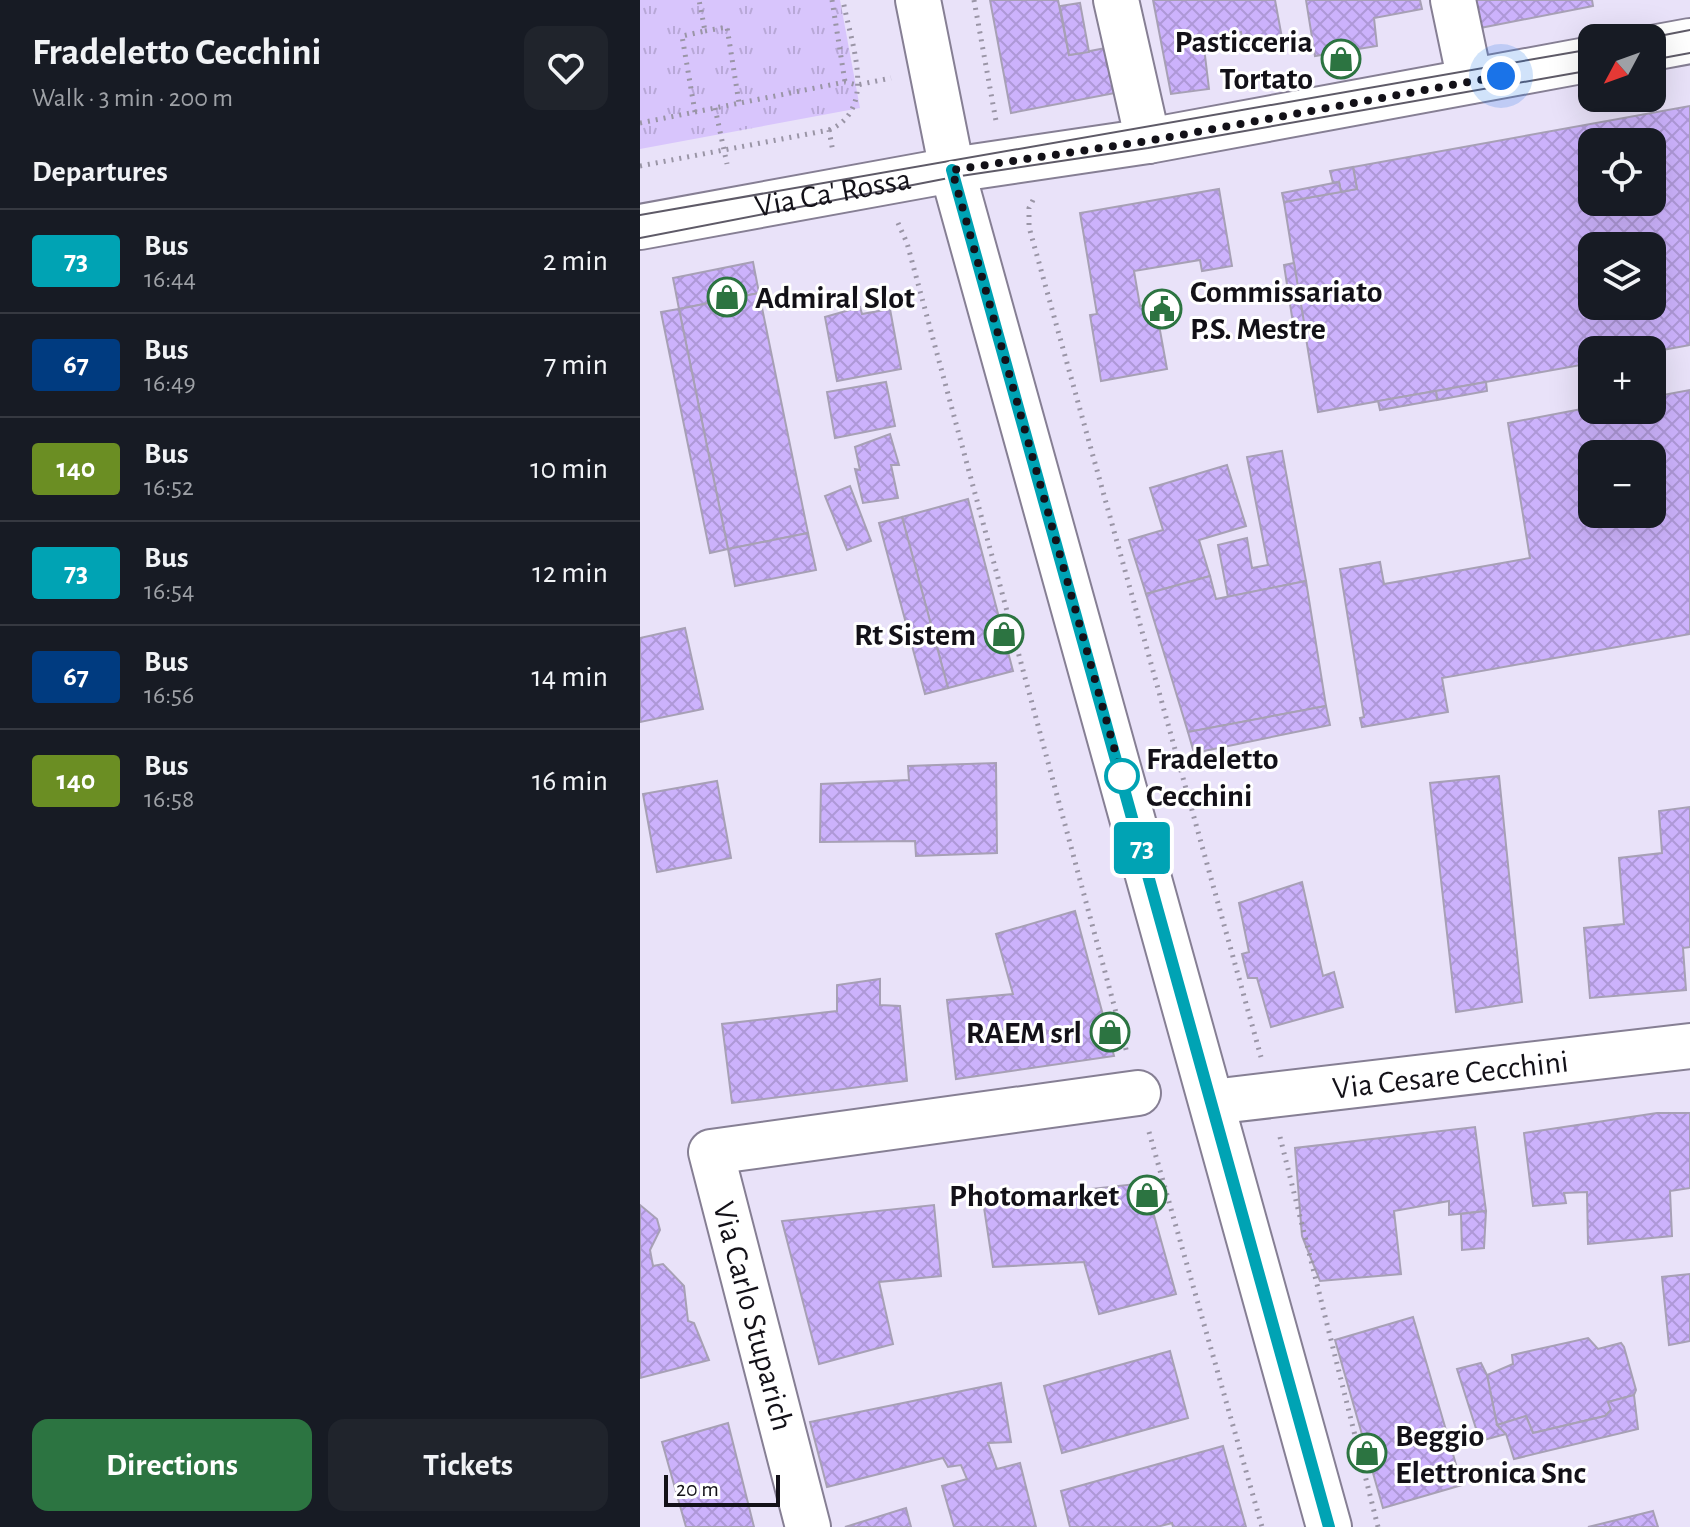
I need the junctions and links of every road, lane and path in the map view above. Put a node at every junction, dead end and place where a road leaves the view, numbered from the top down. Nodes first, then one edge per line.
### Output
1 (699, 0) edge
2 (832, 0) edge
3 (843, 0) edge
4 (918, 0) edge
5 (974, 0) edge
6 (1116, 0) edge
7 (1453, 0) edge
8 (705, 31) junction
9 (1690, 41) edge
10 (1666, 45) edge
11 (1578, 62) edge
12 (972, 63) dead end
13 (1470, 81) junction
14 (845, 82) junction
15 (857, 85) junction
16 (739, 103) junction
17 (715, 108) junction
18 (695, 112) junction
19 (640, 123) edge
20 (1148, 141) junction
21 (724, 151) junction
22 (727, 164) dead end
23 (640, 166) edge
24 (952, 170) junction
25 (1028, 217) dead end
26 (640, 227) edge
27 (907, 243) dead end
28 (1690, 1046) edge
29 (1261, 1058) dead end
30 (1138, 1093) junction
31 (1212, 1102) junction
32 (1280, 1135) dead end
33 (808, 1527) edge
34 (1262, 1527) edge
35 (1329, 1527) edge
36 (1378, 1527) edge

1 - 8 path
2 - 14 path
3 - 15 path
4 - 24 street
5 - 12 path
6 - 20 street
7 - 13 street
8 - 16 path
8 - 18 path
9 - 10 street
11 - 13 street, Via Ca' Rossa
13 - 20 street, Via Ca' Rossa
14 - 15 path
14 - 16 path
15 - 21 path
16 - 17 path
17 - 18 path
17 - 21 path
18 - 19 path
20 - 24 street, Via Ca' Rossa
21 - 22 path
21 - 23 path
24 - 26 street, Via Ca' Rossa
24 - 31 street
25 - 29 path
27 - 30 path
28 - 31 street, Via Cesare Cecchini
30 - 33 street, Via Carlo Stuparich
30 - 34 path
31 - 35 street
32 - 36 path

